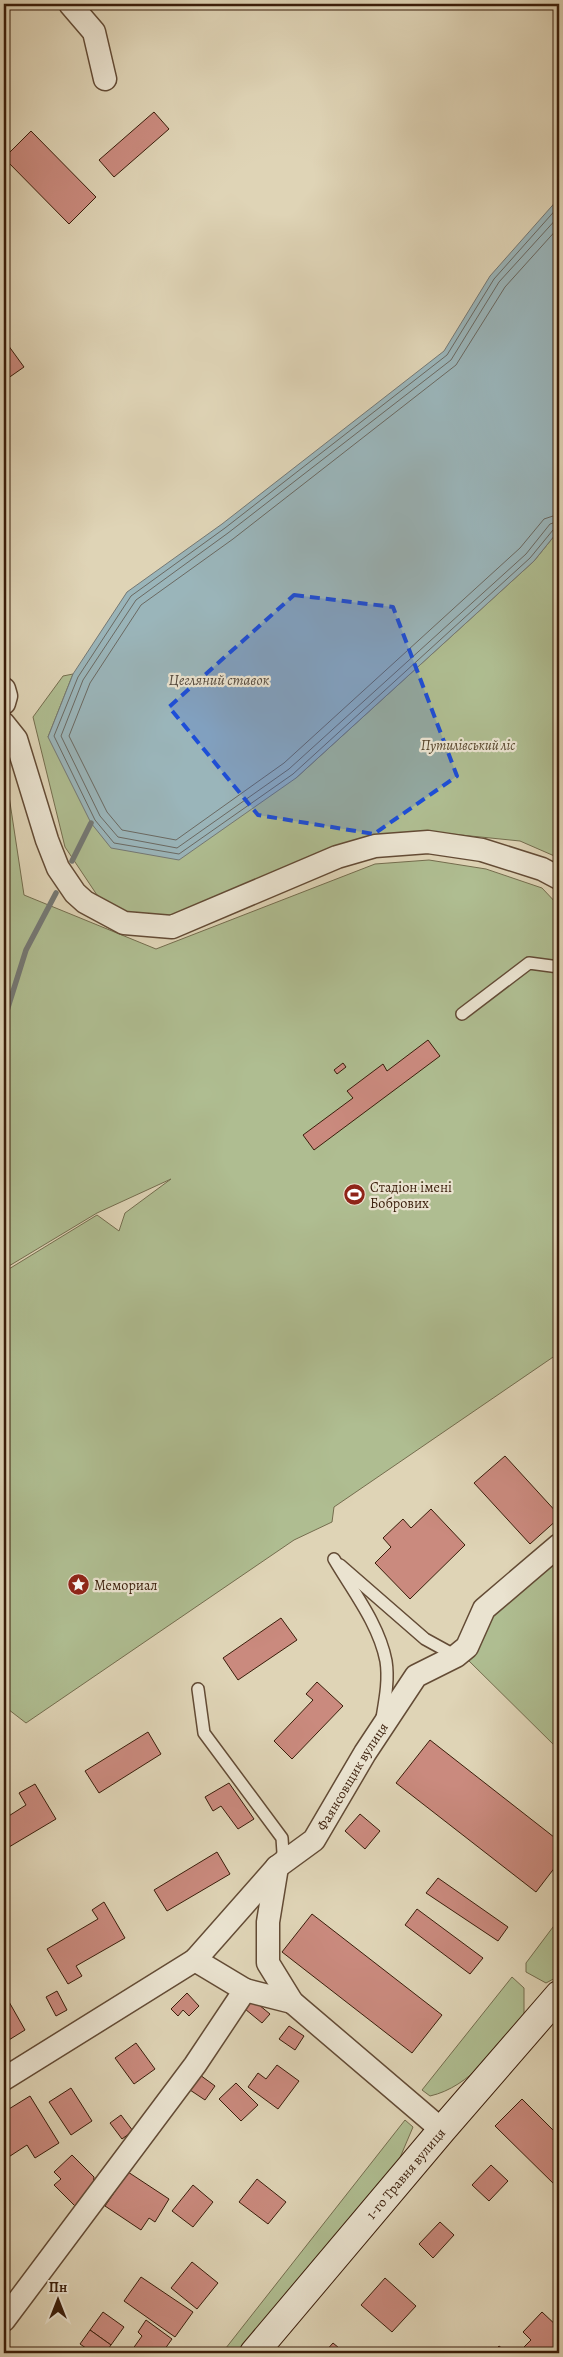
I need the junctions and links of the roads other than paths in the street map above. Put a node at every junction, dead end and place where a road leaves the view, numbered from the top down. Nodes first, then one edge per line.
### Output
1 (70, 4) edge
2 (105, 79) dead end
3 (4, 689) edge
4 (4, 703) edge
5 (4, 724) edge
6 (559, 878) edge
7 (559, 967) edge
8 (462, 1014) dead end
9 (559, 1545) edge
10 (456, 1656) junction
11 (198, 1689) dead end
12 (365, 1753) junction
13 (278, 1866) junction
14 (195, 1960) junction
15 (245, 1990) junction
16 (559, 1995) edge
17 (292, 2002) junction
18 (4, 2079) edge
19 (442, 2130) junction
20 (4, 2320) edge
21 (254, 2353) edge

1 - 2 street
3 - 4 street
5 - 6 street
7 - 8 lane
9 - 10 street, Фаянсовщик вулиця
10 - 12 street, Фаянсовщик вулиця
10 - 12 lane
11 - 13 lane
12 - 13 street, Фаянсовщик вулиця
13 - 14 street, Фаянсовщик вулиця
13 - 17 street
14 - 15 street
14 - 18 street, Фаянсовщик вулиця
15 - 17 street
15 - 20 street
16 - 19 street, 1-го Травня вулиця
17 - 19 street
19 - 21 street, 1-го Травня вулиця

